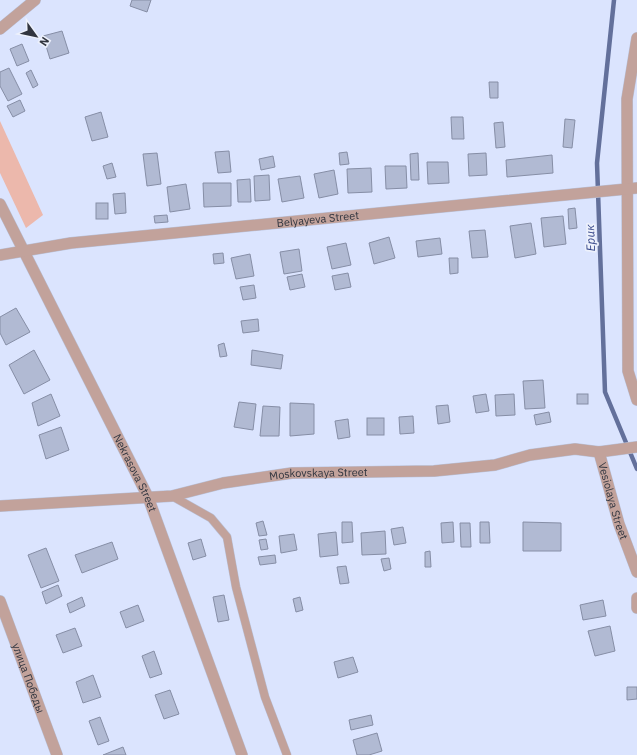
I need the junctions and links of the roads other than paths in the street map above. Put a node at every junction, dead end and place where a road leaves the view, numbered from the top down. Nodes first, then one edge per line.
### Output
1 (36, 0) edge
2 (0, 29) edge
3 (637, 38) edge
4 (632, 188) edge
5 (0, 204) edge
6 (23, 250) junction
7 (0, 255) edge
8 (637, 400) edge
9 (637, 447) edge
10 (599, 452) junction
11 (172, 496) junction
12 (148, 497) junction
13 (0, 506) edge
14 (637, 572) edge
15 (637, 598) edge
16 (0, 601) edge
17 (637, 608) edge
18 (56, 755) edge
19 (242, 755) edge
20 (287, 755) edge

1 - 2 street
3 - 4 street
4 - 6 street, Belyayeva Street
4 - 8 street
5 - 6 street, Nekrasova Street
6 - 7 street, Belyayeva Street
6 - 12 street, Nekrasova Street
9 - 10 street, Moskovskaya Street
10 - 11 street, Moskovskaya Street
10 - 14 street, Vesiolaya Street
11 - 12 street, Moskovskaya Street
11 - 20 lane
12 - 13 street, Moskovskaya Street
12 - 19 street, Nekrasova Street
15 - 17 street
16 - 18 street, улица Победы

